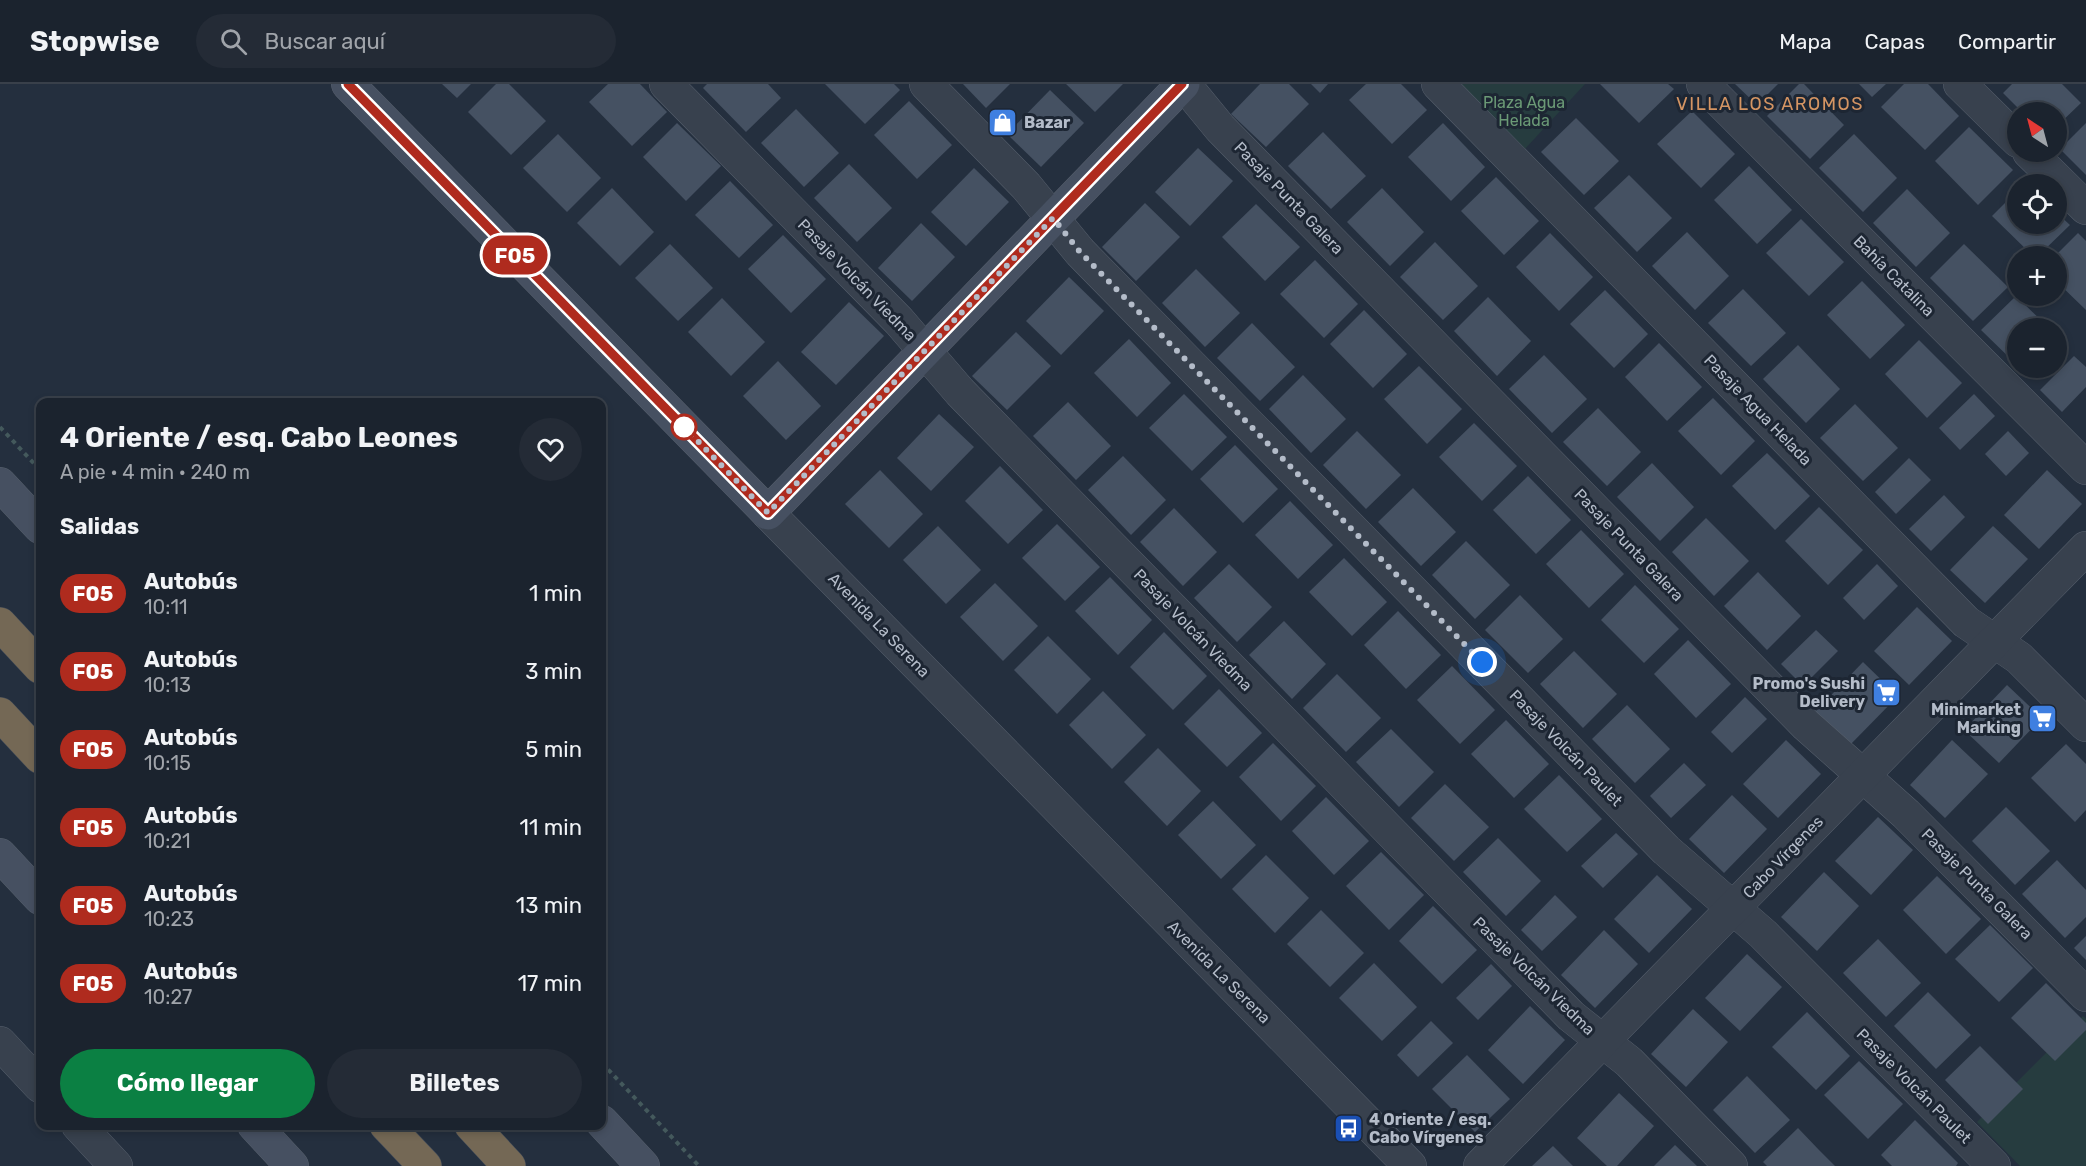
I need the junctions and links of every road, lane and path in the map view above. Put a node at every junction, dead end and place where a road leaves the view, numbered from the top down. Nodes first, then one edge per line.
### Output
1 (348, 84) edge
2 (666, 84) edge
3 (926, 84) edge
4 (1183, 84) edge
5 (1438, 84) edge
6 (1702, 84) edge
7 (1960, 84) edge
8 (2007, 130) edge
9 (2039, 162) edge
10 (2086, 208) edge
11 (1053, 218) junction
12 (924, 351) junction
13 (0, 427) edge
14 (36, 466) edge
15 (2086, 468) edge
16 (0, 484) edge
17 (768, 513) junction
18 (36, 523) edge
19 (2086, 548) edge
20 (0, 624) edge
21 (1994, 641) junction
22 (36, 663) edge
23 (0, 714) edge
24 (2086, 725) edge
25 (36, 753) edge
26 (1863, 776) junction
27 (0, 855) edge
28 (36, 894) edge
29 (1732, 908) junction
30 (2086, 995) edge
31 (1602, 1041) junction
32 (0, 1043) edge
33 (606, 1067) edge
34 (36, 1082) edge
35 (606, 1126) edge
36 (83, 1130) edge
37 (259, 1130) edge
38 (391, 1130) edge
39 (476, 1130) edge
40 (116, 1166) edge
41 (292, 1166) edge
42 (425, 1166) edge
43 (509, 1166) edge
44 (643, 1166) edge
45 (699, 1166) edge
46 (1410, 1166) edge
47 (1480, 1166) edge
48 (1731, 1166) edge
49 (1994, 1166) edge

1 - 17 street, Avenida La Serena
2 - 12 street, Pasaje Volcán Viedma
3 - 11 street, Pasaje Volcán Paulet
4 - 11 street
4 - 26 street, Pasaje Punta Galera
5 - 21 street, Pasaje Agua Helada
6 - 15 street, Bahía Catalina
7 - 8 street
9 - 10 street
11 - 12 street
11 - 29 street, Pasaje Volcán Paulet
12 - 17 street
12 - 31 street, Pasaje Volcán Viedma
13 - 14 path
16 - 18 street
17 - 46 street, Avenida La Serena
19 - 21 street, Cabo Vírgenes
20 - 22 highway
21 - 24 street, Pasaje Agua Helada
21 - 26 street, Cabo Vírgenes
23 - 25 highway
26 - 29 street, Cabo Vírgenes
26 - 30 street, Pasaje Punta Galera
27 - 28 street
29 - 31 street, Cabo Vírgenes
29 - 49 street, Pasaje Volcán Paulet
31 - 47 street, Cabo Vírgenes
31 - 48 street, Pasaje Volcán Viedma
32 - 34 street
33 - 45 path
35 - 44 street
36 - 40 street
37 - 41 street
38 - 42 highway
39 - 43 highway

